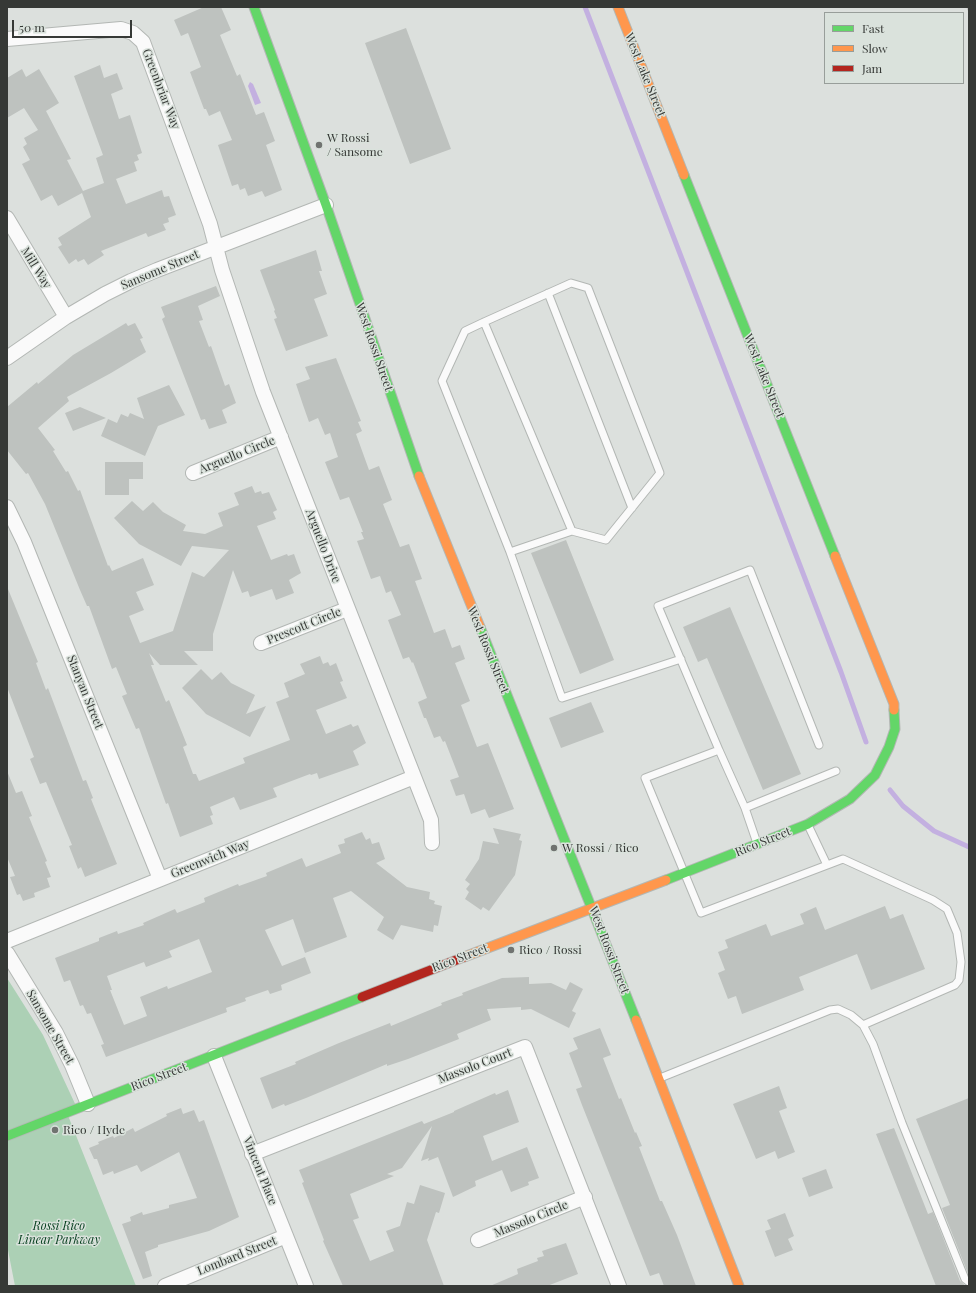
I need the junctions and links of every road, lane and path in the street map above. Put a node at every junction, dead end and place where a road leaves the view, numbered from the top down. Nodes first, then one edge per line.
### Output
1 (254, 7) edge
2 (618, 7) edge
3 (7, 39) edge
4 (326, 205) junction
5 (7, 218) edge
6 (216, 247) junction
7 (548, 293) junction
8 (66, 317) junction
9 (484, 322) junction
10 (7, 358) edge
11 (281, 438) junction
12 (193, 473) dead end
13 (7, 507) edge
14 (632, 508) junction
15 (572, 531) junction
16 (510, 552) junction
17 (347, 609) junction
18 (261, 643) dead end
19 (680, 659) junction
20 (819, 746) dead end
21 (890, 748) joint
22 (719, 750) junction
23 (836, 771) dead end
24 (414, 777) junction
25 (745, 808) junction
26 (808, 824) junction
27 (432, 843) dead end
28 (758, 844) junction
29 (827, 865) junction
30 (685, 873) junction
31 (160, 879) junction
32 (592, 906) junction
33 (7, 942) edge
34 (7, 953) edge
35 (863, 1025) junction
36 (214, 1056) junction
37 (658, 1078) junction
38 (88, 1104) junction
39 (7, 1136) edge
40 (252, 1154) junction
41 (585, 1197) junction
42 (286, 1236) junction
43 (478, 1240) dead end
44 (969, 1282) edge
45 (165, 1286) edge
46 (306, 1286) edge
47 (619, 1286) edge
48 (739, 1286) edge

1 - 4 street, West Rossi Street
2 - 21 street, West Lake Street
3 - 6 street, Greenbriar Way
4 - 6 street, Sansome Street
4 - 32 street, West Rossi Street
5 - 8 street, Mill Way
6 - 8 street, Sansome Street
6 - 11 street, Arguello Drive
7 - 9 lane
7 - 14 lane
7 - 14 lane
8 - 10 street, Sansome Street
9 - 15 lane
9 - 16 lane
11 - 12 street, Arguello Circle
11 - 17 street, Arguello Drive
13 - 31 street, Stanyan Street
14 - 15 lane
15 - 16 lane
16 - 19 lane
17 - 18 street, Prescott Circle
17 - 24 street, Arguello Drive
19 - 20 lane
19 - 22 lane
21 - 26 street, Rico Street
22 - 25 lane
22 - 30 lane
23 - 25 lane
24 - 27 street, Arguello Drive
24 - 31 street, Greenwich Way
25 - 28 lane
26 - 28 street, Rico Street
26 - 29 lane
28 - 30 street, Rico Street
29 - 30 lane
29 - 35 lane
30 - 32 street, Rico Street
31 - 33 street, Greenwich Way
32 - 36 street, Rico Street
32 - 37 street, West Rossi Street
34 - 38 street, Sansome Street
35 - 37 lane
35 - 44 lane
36 - 38 street, Rico Street
36 - 40 street, Vincent Place
37 - 48 street, West Rossi Street
38 - 39 street, Rico Street
40 - 41 street, Massolo Court
40 - 42 street, Vincent Place
41 - 43 street, Massolo Circle
41 - 47 street, Massolo Court
42 - 45 street, Lombard Street
42 - 46 street, Vincent Place

